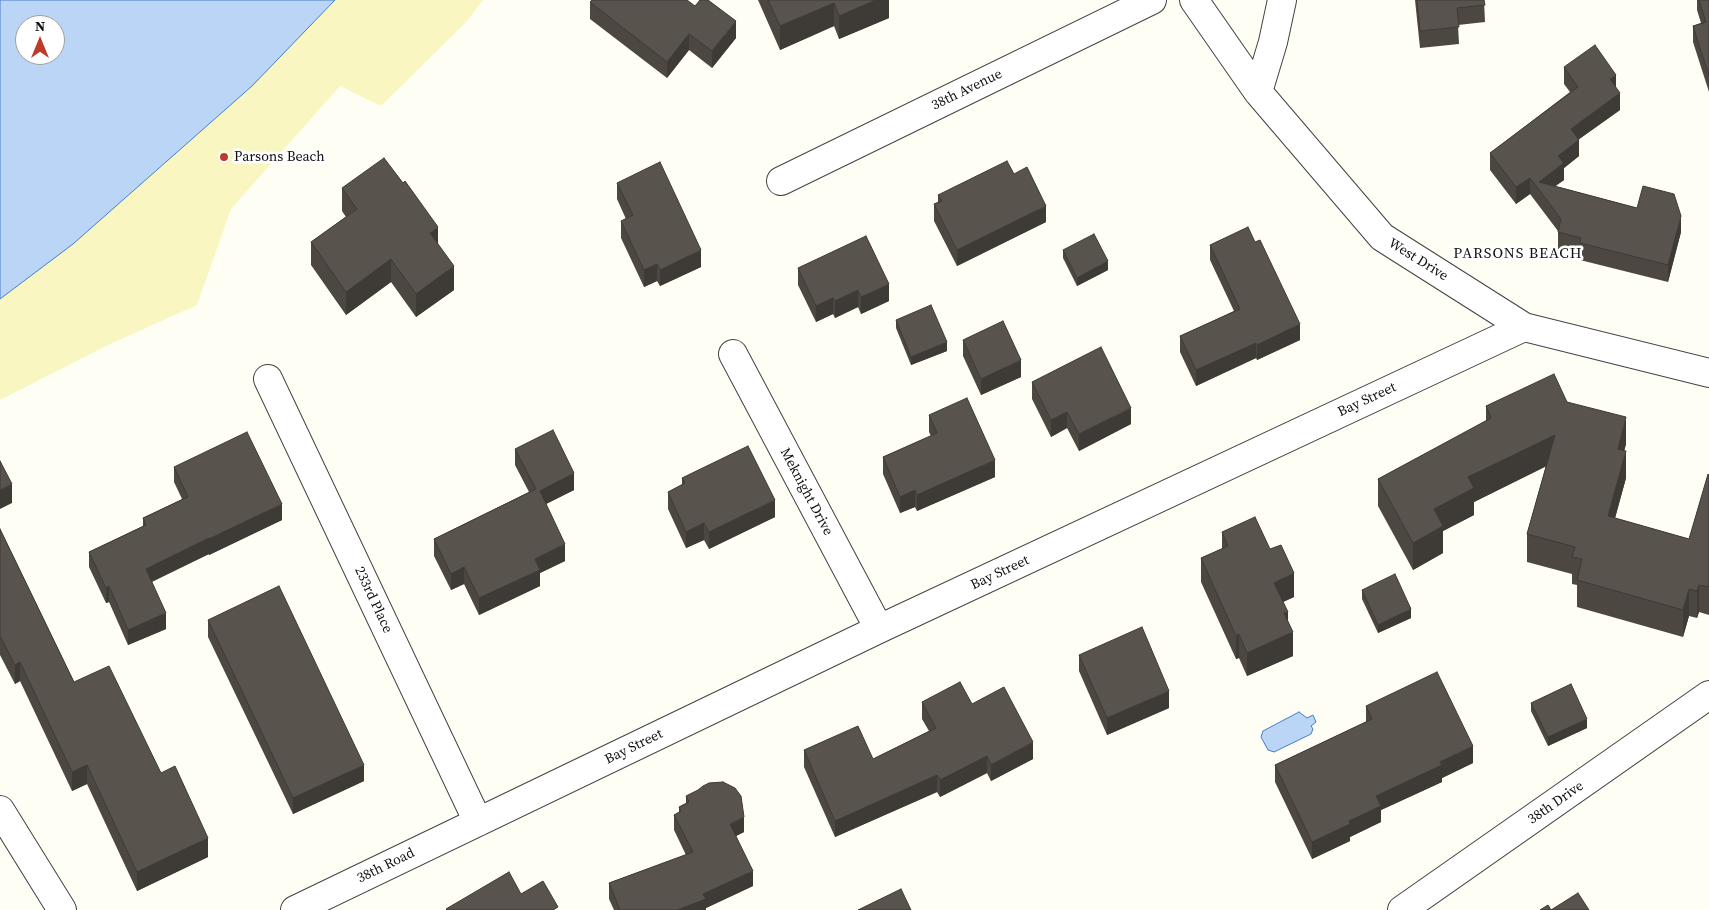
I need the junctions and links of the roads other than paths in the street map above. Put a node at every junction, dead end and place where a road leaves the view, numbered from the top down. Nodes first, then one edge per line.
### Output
1 (1152, 0) edge
2 (1194, 0) edge
3 (1282, 0) edge
4 (1258, 92) junction
5 (781, 181) dead end
6 (1524, 327) junction
7 (733, 354) dead end
8 (1709, 373) edge
9 (268, 379) dead end
10 (879, 630) junction
11 (1709, 695) edge
12 (0, 810) edge
13 (478, 822) junction
14 (62, 910) edge
15 (295, 910) edge
16 (1402, 910) edge

1 - 5 street, 38th Avenue
2 - 4 street, West Drive
3 - 4 street
4 - 6 street, West Drive
6 - 8 street, West Drive
6 - 10 street, Bay Street
7 - 10 street, Meknight Drive
9 - 13 street, 233rd Place
10 - 13 street, Bay Street
11 - 16 street, 38th Drive
12 - 14 street
13 - 15 street, 38th Road

